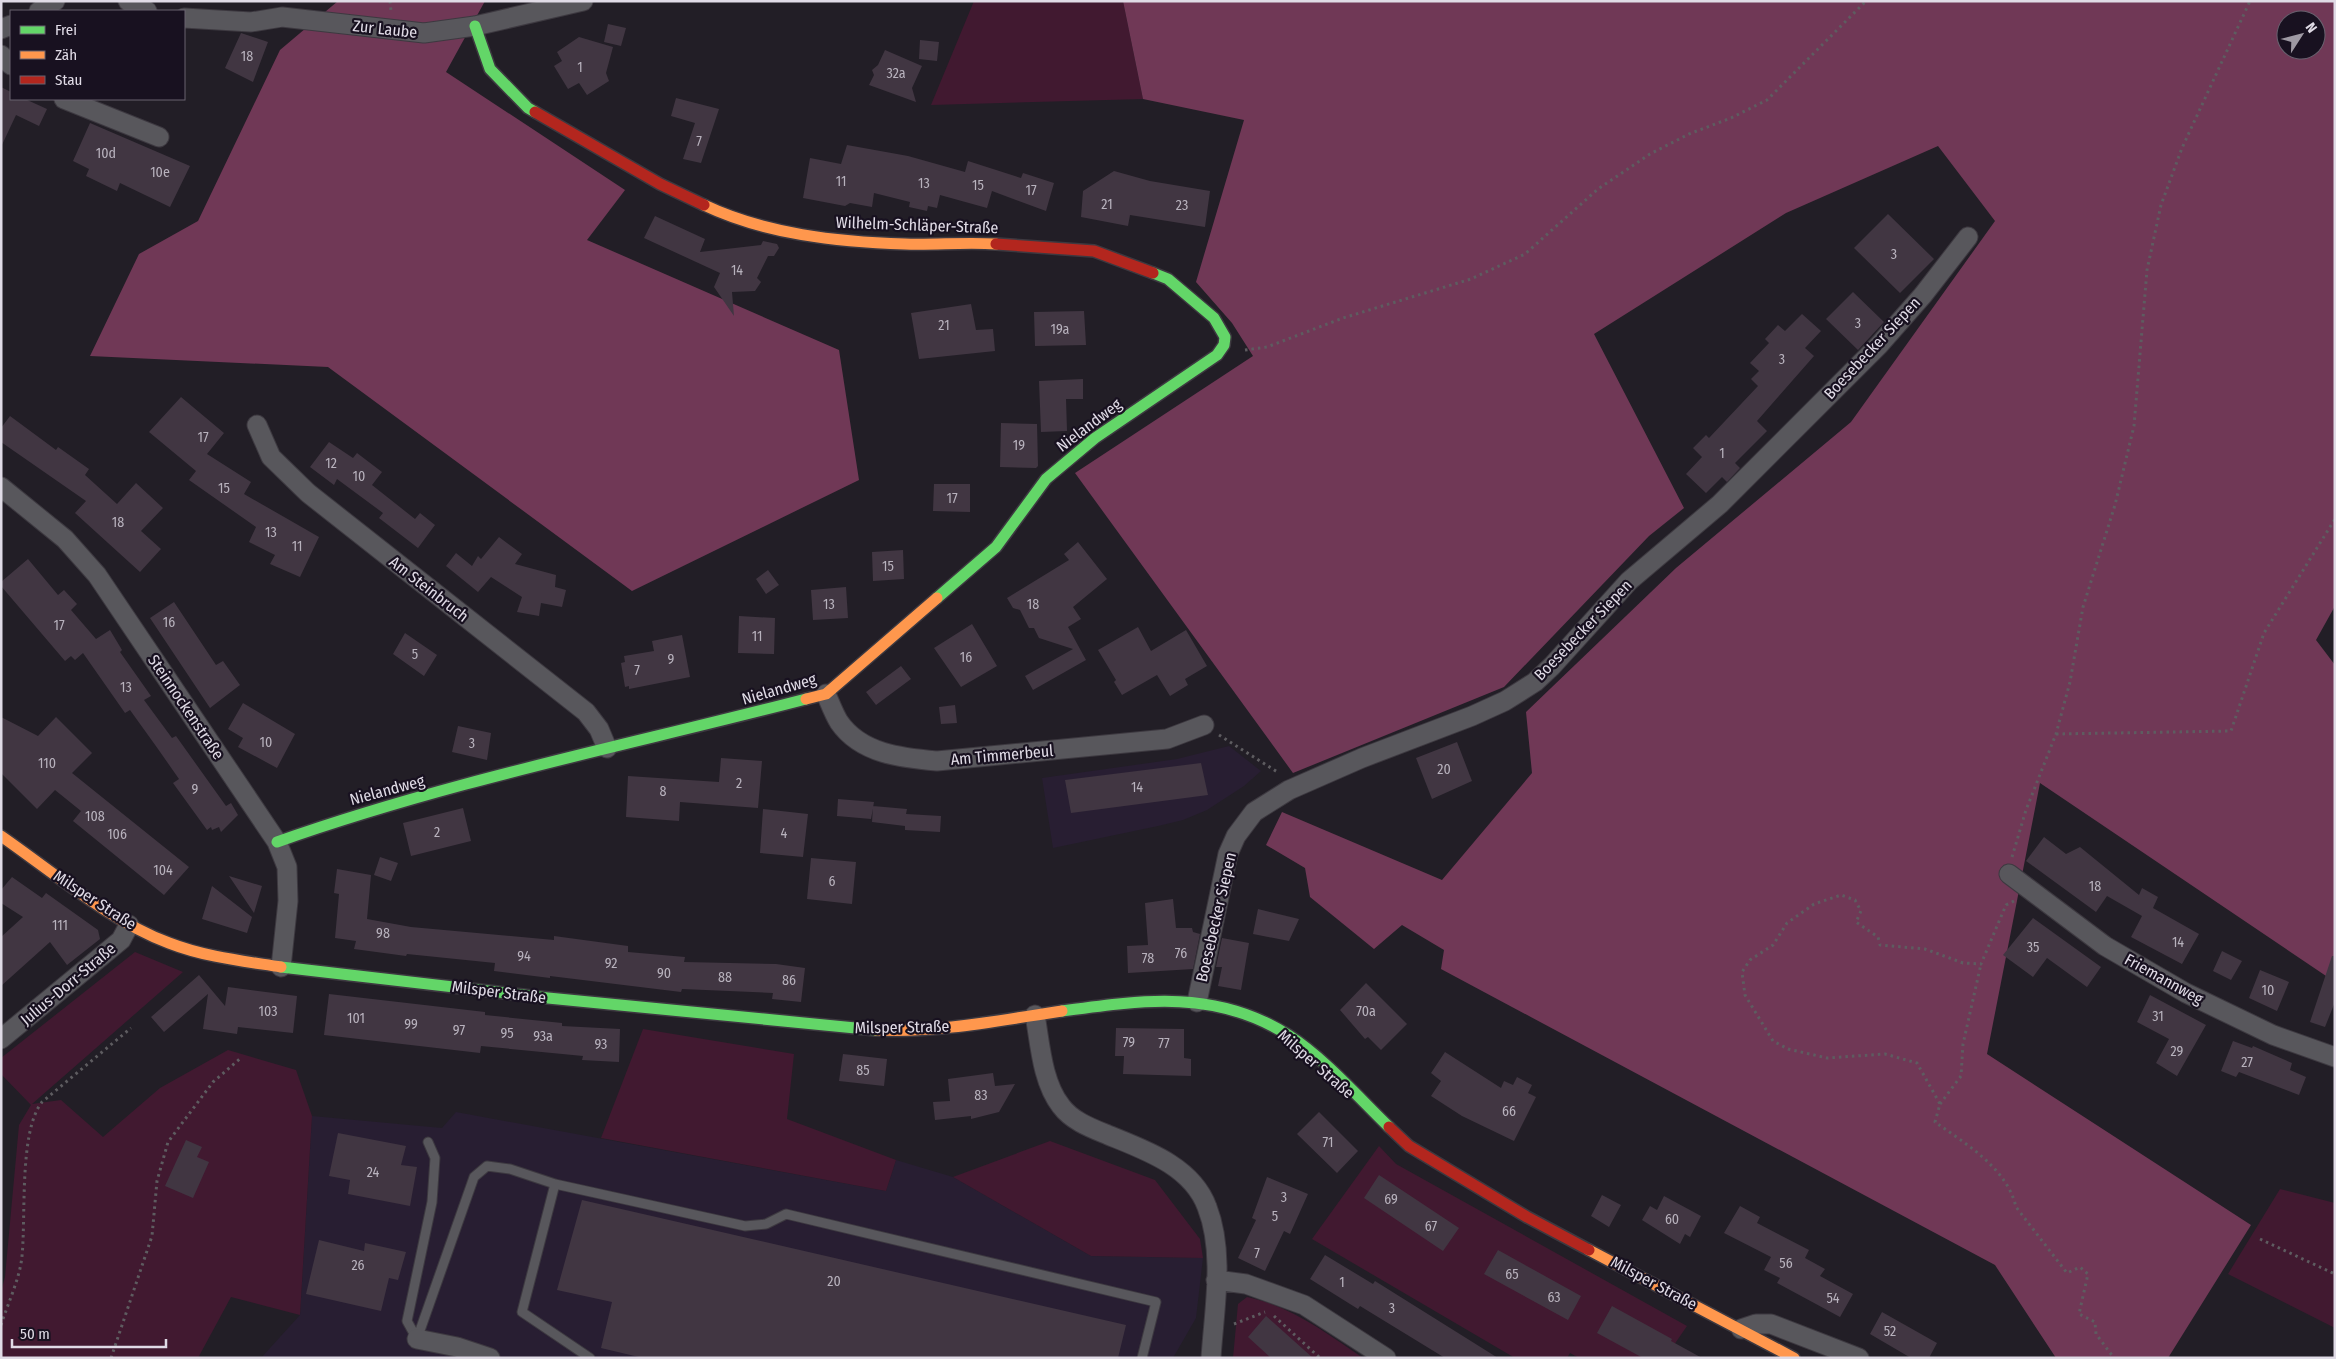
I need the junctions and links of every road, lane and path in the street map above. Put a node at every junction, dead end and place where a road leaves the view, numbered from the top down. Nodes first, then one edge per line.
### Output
1 (55, 1) edge
2 (128, 1) edge
3 (583, 1) edge
4 (1866, 1) edge
5 (2250, 1) edge
6 (41, 10) edge
7 (145, 10) edge
8 (185, 18) edge
9 (475, 26) junction
10 (1, 55) edge
11 (10, 64) edge
12 (66, 100) edge
13 (159, 137) dead end
14 (1968, 237) dead end
15 (1217, 355) junction
16 (257, 425) dead end
17 (1, 487) edge
18 (2335, 519) edge
19 (826, 694) junction
20 (1204, 725) joint
21 (2056, 734) junction
22 (607, 748) junction
23 (1298, 786) junction
24 (1, 836) edge
25 (277, 842) junction
26 (2009, 874) joint
27 (2032, 891) junction
28 (129, 925) junction
29 (1981, 964) junction
30 (281, 967) junction
31 (1197, 1002) junction
32 (1035, 1015) junction
33 (131, 1028) dead end
34 (1, 1039) edge
35 (242, 1057) dead end
36 (2335, 1057) edge
37 (1940, 1104) junction
38 (428, 1142) dead end
39 (555, 1184) junction
40 (2260, 1239) dead end
41 (2335, 1274) edge
42 (1216, 1280) junction
43 (1, 1325) edge
44 (1741, 1329) junction
45 (1213, 1332) junction
46 (417, 1339) junction
47 (455, 1352) edge
48 (111, 1358) edge
49 (490, 1358) edge
50 (590, 1358) edge
51 (1142, 1358) edge
52 (1211, 1358) edge
53 (1320, 1358) edge
54 (1386, 1358) edge
55 (1794, 1358) edge
56 (1859, 1358) edge
57 (2114, 1358) edge

1 - 6 street
2 - 7 street
3 - 9 street, Zur Laube
4 - 15 path
5 - 21 path
8 - 9 street, Zur Laube
9 - 15 street, Wilhelm-Schläper-Straße
10 - 11 street
12 - 13 street
14 - 23 street, Boesebecker Siepen
15 - 19 street, Nielandweg
16 - 22 street, Am Steinbruch
17 - 25 street, Steinnockenstraße
18 - 21 path
19 - 20 street, Am Timmerbeul
19 - 22 street, Nielandweg
20 - 23 path
21 - 26 path
22 - 25 street, Nielandweg
23 - 31 street, Boesebecker Siepen
24 - 28 street, Milsper Straße
25 - 30 street, Steinnockenstraße
26 - 27 street, Friemannweg
27 - 29 path
27 - 36 street, Friemannweg
28 - 30 street, Milsper Straße
28 - 34 street, Julius-Dorr-Straße
29 - 37 path
29 - 37 path
30 - 32 street, Milsper Straße
31 - 32 street, Milsper Straße
31 - 44 street, Milsper Straße
32 - 42 street
33 - 43 path
35 - 48 path
37 - 57 path
38 - 46 lane
39 - 46 lane
39 - 50 lane
39 - 51 lane
40 - 41 path
42 - 45 street
42 - 54 street
44 - 55 street, Milsper Straße
44 - 56 street
45 - 52 street
45 - 53 path
46 - 47 street
47 - 49 street

